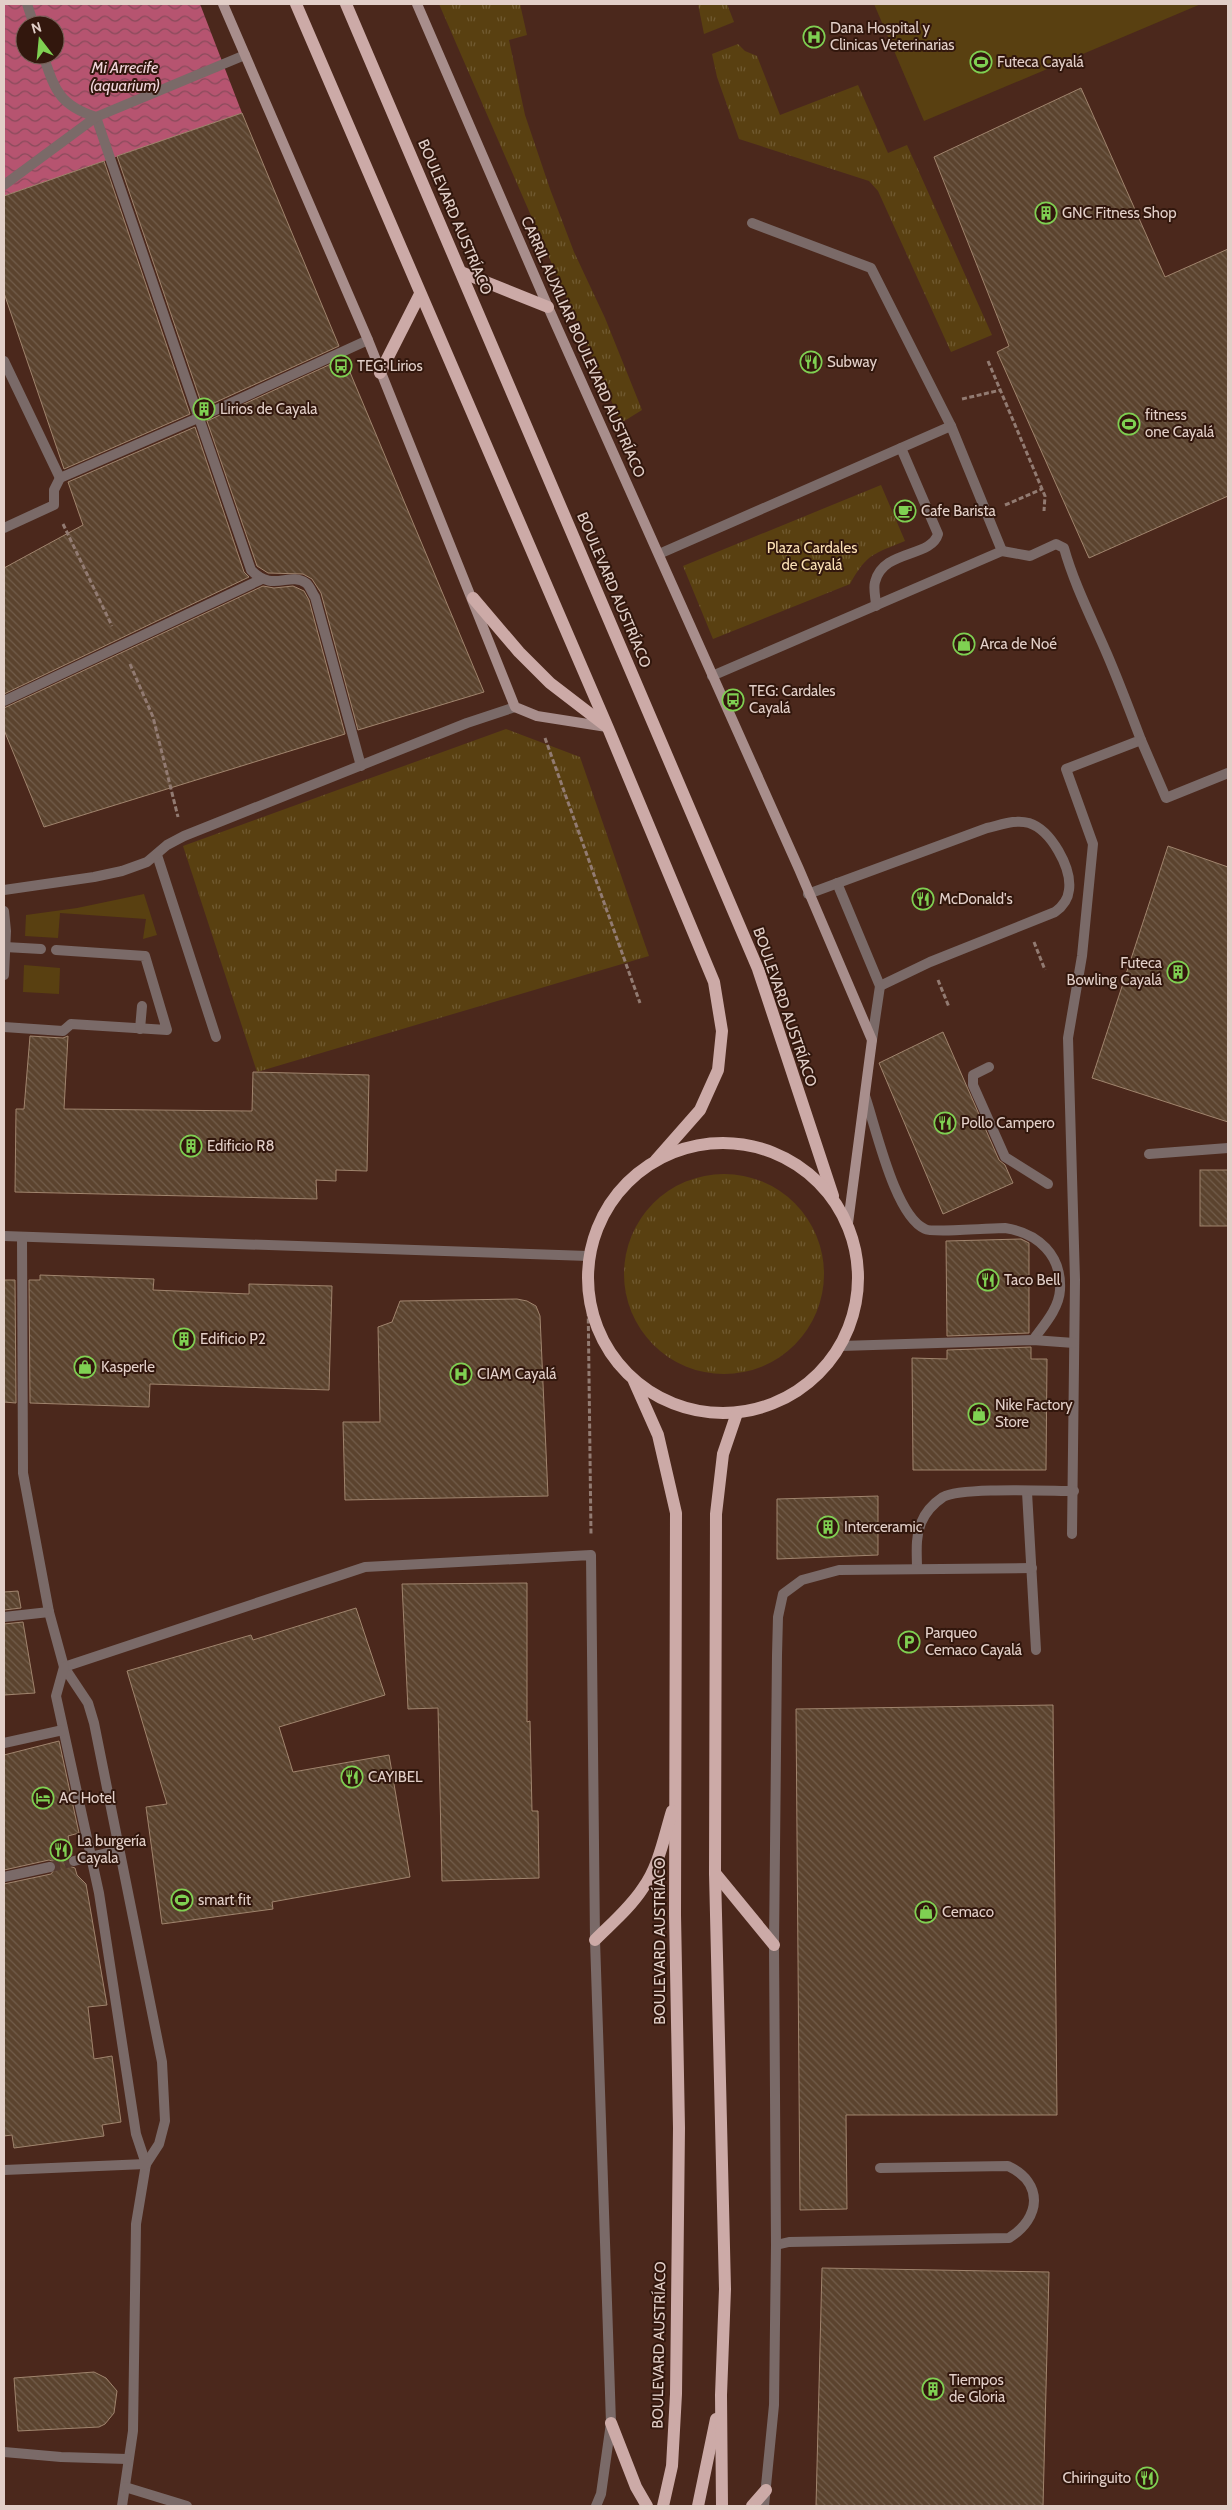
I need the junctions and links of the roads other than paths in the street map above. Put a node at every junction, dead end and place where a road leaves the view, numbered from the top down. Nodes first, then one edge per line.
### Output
1 (223, 4) edge
2 (296, 4) edge
3 (346, 4) edge
4 (417, 4) edge
5 (245, 55) junction
6 (47, 65) edge
7 (96, 116) junction
8 (4, 185) edge
9 (752, 223) dead end
10 (460, 272) junction
11 (420, 294) junction
12 (548, 308) junction
13 (368, 340) junction
14 (4, 361) edge
15 (380, 373) junction
16 (198, 418) junction
17 (951, 426) junction
18 (901, 448) junction
19 (60, 478) junction
20 (4, 528) edge
21 (1002, 551) junction
22 (659, 554) junction
23 (260, 580) junction
24 (473, 598) junction
25 (876, 606) junction
26 (712, 676) junction
27 (4, 701) edge
28 (515, 707) junction
29 (608, 728) junction
30 (1142, 740) junction
31 (361, 766) junction
32 (1228, 773) edge
33 (157, 856) junction
34 (837, 883) junction
35 (4, 890) edge
36 (808, 894) junction
37 (4, 911) edge
38 (6, 947) junction
39 (41, 949) dead end
40 (56, 950) dead end
41 (4, 975) edge
42 (880, 986) junction
43 (142, 1006) dead end
44 (4, 1027) edge
45 (140, 1029) junction
46 (216, 1037) dead end
47 (872, 1040) junction
48 (989, 1067) dead end
49 (865, 1096) junction
50 (1228, 1148) edge
51 (1149, 1154) dead end
52 (656, 1160) junction
53 (1048, 1184) dead end
54 (832, 1196) junction
55 (848, 1224) junction
56 (4, 1236) edge
57 (22, 1237) junction
58 (588, 1256) junction
59 (1032, 1340) junction
60 (1074, 1343) junction
61 (841, 1346) junction
62 (634, 1380) junction
63 (737, 1413) junction
64 (1074, 1491) junction
65 (1027, 1492) junction
66 (1072, 1534) dead end
67 (1032, 1568) junction
68 (917, 1569) junction
69 (49, 1612) junction
70 (4, 1616) edge
71 (1036, 1650) dead end
72 (64, 1667) junction
73 (63, 1730) junction
74 (4, 1743) edge
75 (676, 1795) junction
76 (119, 1850) junction
77 (91, 1857) junction
78 (74, 1861) tunnel mouth
79 (50, 1867) tunnel mouth
80 (715, 1873) junction
81 (4, 1877) edge
82 (595, 1940) junction
83 (774, 1945) junction
84 (146, 2164) junction
85 (880, 2168) dead end
86 (4, 2170) edge
87 (776, 2245) junction
88 (721, 2395) junction
89 (611, 2423) junction
90 (4, 2452) edge
91 (128, 2459) junction
92 (125, 2487) junction
93 (766, 2490) junction
94 (122, 2506) edge
95 (187, 2506) edge
96 (596, 2506) edge
97 (646, 2506) edge
98 (663, 2506) edge
99 (698, 2506) edge
100 (722, 2506) edge
101 (752, 2506) edge
102 (764, 2506) edge

1 - 5 street
2 - 11 main road
3 - 10 main road, BOULEVARD AUSTRÍACO
4 - 12 street, CARRIL AUXILIAR BOULEVARD AUSTRÍACO
5 - 7 street
5 - 13 street
6 - 7 street
7 - 8 street
7 - 16 street
9 - 17 street
10 - 12 main road
10 - 54 main road, BOULEVARD AUSTRÍACO
11 - 15 main road
11 - 29 main road
12 - 22 street, CARRIL AUXILIAR BOULEVARD AUSTRÍACO
13 - 15 street
13 - 16 street
14 - 19 street
15 - 24 street
16 - 19 street
16 - 23 street
17 - 18 street
17 - 21 street
18 - 22 street
18 - 25 street
19 - 20 street
21 - 25 street
21 - 30 street
22 - 26 street, CARRIL AUXILIAR BOULEVARD AUSTRÍACO
23 - 27 street
23 - 31 street
24 - 28 street
24 - 29 main road
25 - 26 street
26 - 36 street, CARRIL AUXILIAR BOULEVARD AUSTRÍACO
28 - 29 street
28 - 31 street
29 - 52 main road
30 - 32 street
30 - 60 street
31 - 33 street
33 - 35 street
33 - 46 street
34 - 36 street
34 - 42 street
34 - 42 street
36 - 47 street
37 - 38 street
38 - 39 street
38 - 41 street
40 - 45 street
42 - 47 street
43 - 45 street
44 - 45 street
47 - 49 street
48 - 53 street
49 - 55 street
49 - 59 street
50 - 51 street
52 - 54 main road
52 - 58 main road
54 - 55 main road
55 - 61 main road
56 - 57 street
57 - 58 street
57 - 69 street
58 - 62 main road
59 - 60 street
59 - 61 street
60 - 64 street
61 - 63 main road
62 - 63 main road
62 - 75 main road, BOULEVARD AUSTRÍACO
63 - 80 main road
64 - 65 street
64 - 66 street
65 - 67 street
65 - 68 street
67 - 68 street
67 - 71 street
68 - 83 street
69 - 70 street
69 - 72 street
72 - 73 street
72 - 76 street
72 - 82 street
73 - 74 street
73 - 77 street
75 - 82 main road
75 - 98 main road, BOULEVARD AUSTRÍACO
76 - 77 street
76 - 84 street
77 - 78 street
77 - 84 street
79 - 81 street
80 - 83 main road
80 - 88 main road
82 - 89 street
83 - 87 street
84 - 86 street
84 - 91 street
85 - 87 street
87 - 93 street
88 - 99 main road
88 - 100 main road
89 - 96 street
89 - 97 main road
90 - 91 street
91 - 92 street
92 - 94 street
92 - 95 street
93 - 101 main road
93 - 102 street

